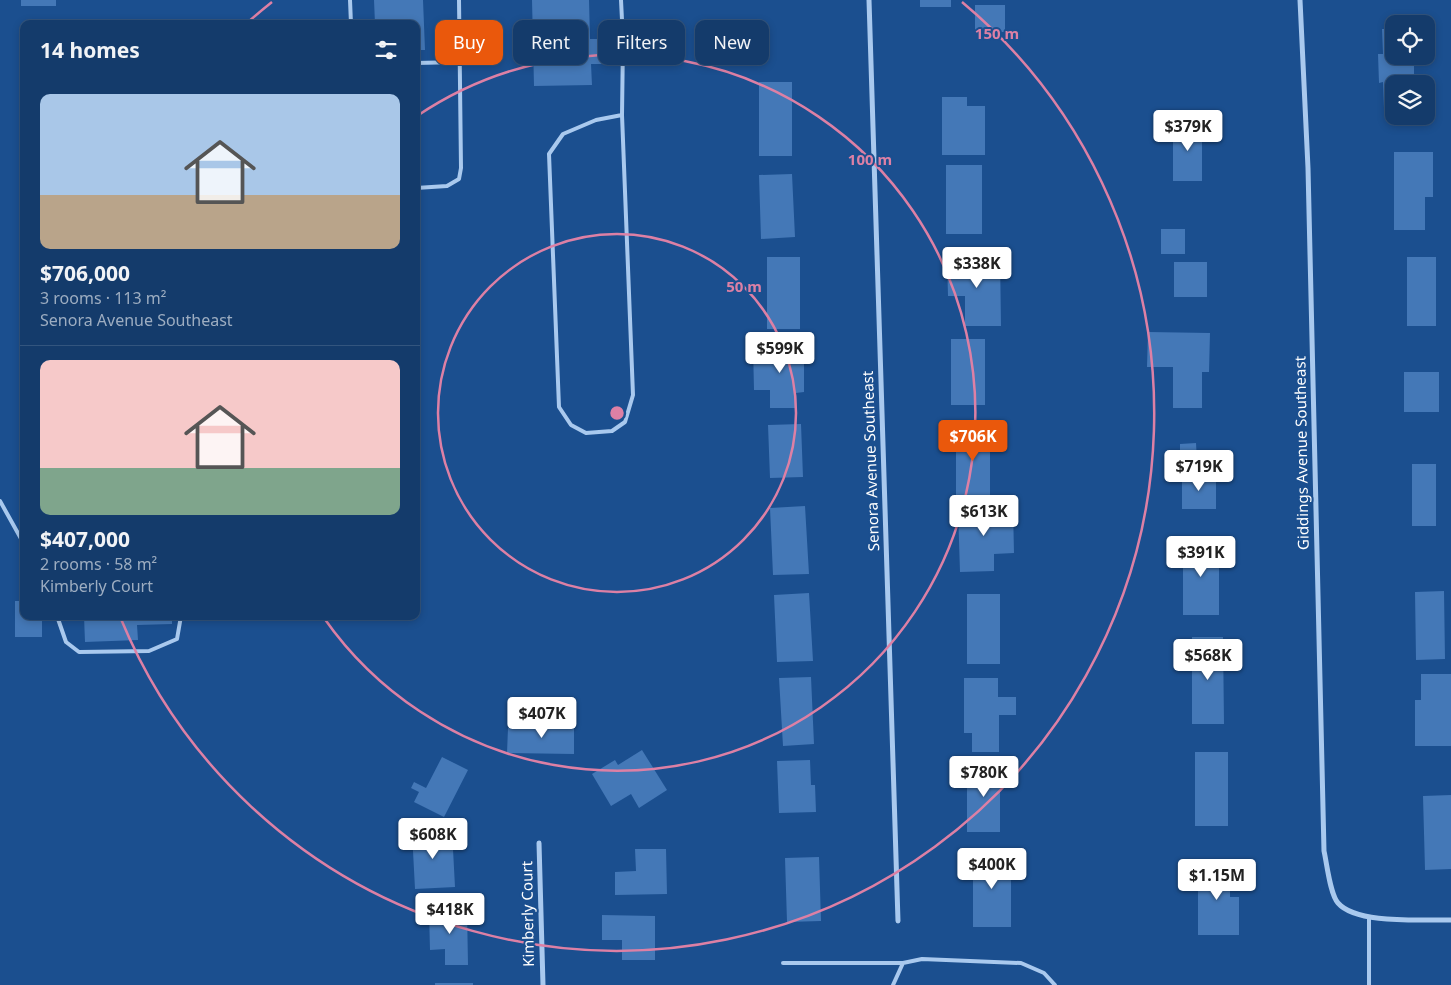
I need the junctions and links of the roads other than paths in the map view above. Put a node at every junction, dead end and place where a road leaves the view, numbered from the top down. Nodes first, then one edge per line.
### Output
1 (350, 0) edge
2 (459, 0) edge
3 (621, 0) edge
4 (869, 0) edge
5 (1300, 0) edge
6 (351, 20) edge
7 (459, 20) edge
8 (420, 63) edge
9 (435, 63) edge
10 (460, 65) edge
11 (622, 114) junction
12 (420, 188) edge
13 (0, 501) edge
14 (20, 537) edge
15 (58, 620) edge
16 (180, 620) edge
17 (539, 842) dead end
18 (1369, 918) junction
19 (1451, 920) edge
20 (898, 921) dead end
21 (783, 963) dead end
22 (903, 963) junction
23 (543, 985) edge
24 (893, 985) edge
25 (1055, 985) edge
26 (1368, 985) edge

1 - 6 lane
2 - 7 lane
3 - 11 lane
4 - 20 street, Senora Avenue Southeast
5 - 18 street, Giddings Avenue Southeast
8 - 9 lane
10 - 12 lane
11 - 11 lane
13 - 14 lane
15 - 16 lane
17 - 23 street, Kimberly Court
18 - 19 street
18 - 26 lane
21 - 22 lane
22 - 24 lane
22 - 25 lane

